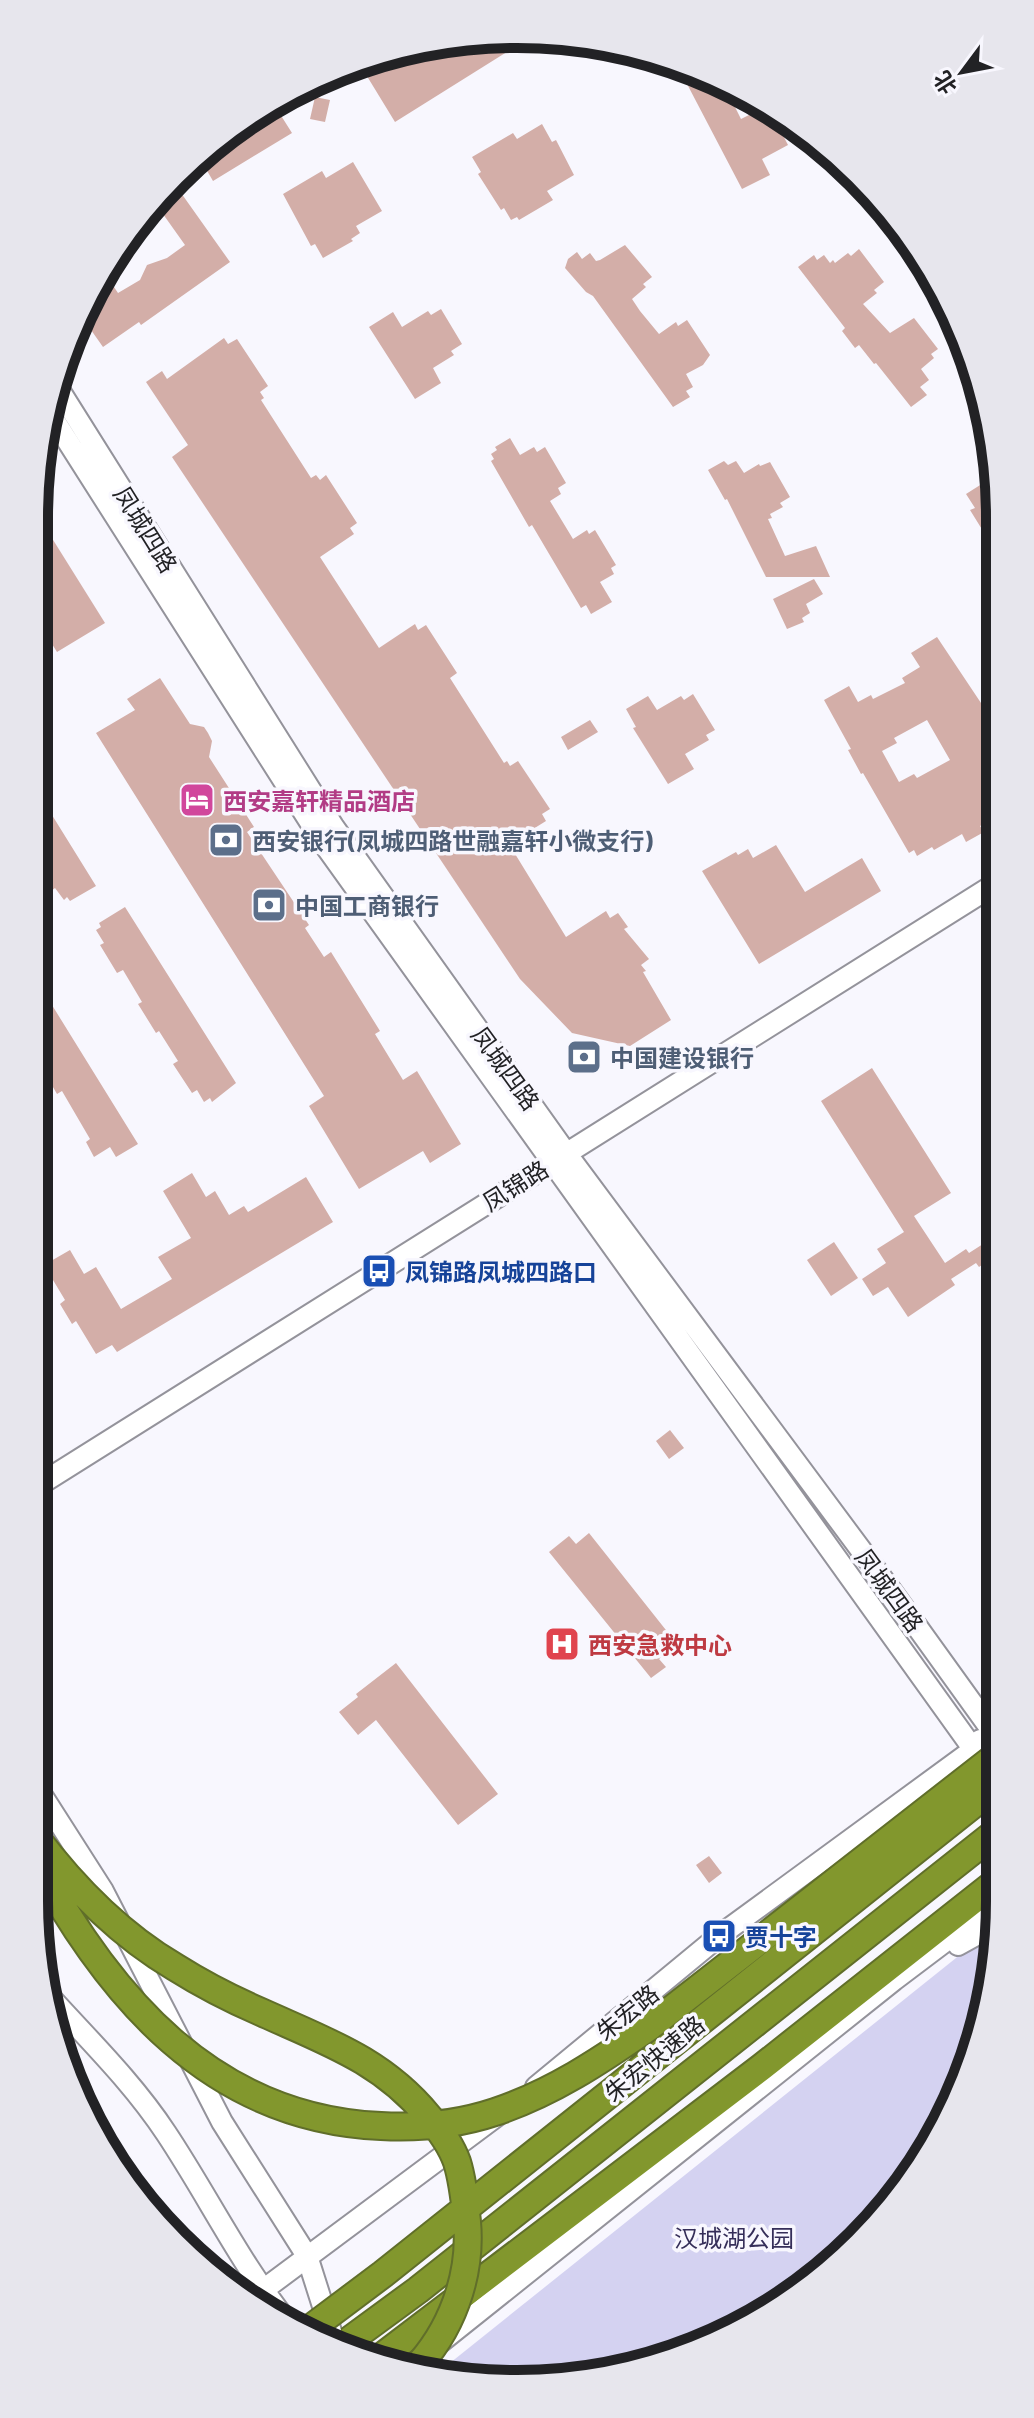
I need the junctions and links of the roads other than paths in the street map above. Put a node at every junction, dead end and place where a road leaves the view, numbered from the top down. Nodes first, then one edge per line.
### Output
1 (64, 397) edge
2 (57, 425) edge
3 (986, 890) edge
4 (559, 1158) junction
5 (48, 1479) edge
6 (986, 1717) edge
7 (986, 1739) edge
8 (973, 1750) junction
9 (986, 1764) edge
10 (986, 1766) edge
11 (986, 1795) edge
12 (48, 1805) edge
13 (986, 1840) edge
14 (48, 1854) edge
15 (48, 1881) edge
16 (986, 1890) edge
17 (986, 1911) edge
18 (985, 1930) edge
19 (894, 1980) junction
20 (61, 2009) edge
21 (307, 2256) junction
22 (252, 2288) edge
23 (259, 2293) edge
24 (316, 2324) edge
25 (331, 2331) edge
26 (351, 2339) edge
27 (388, 2352) edge
28 (419, 2359) edge
29 (424, 2360) edge

1 - 4 street, 凤城四路
2 - 4 street, 凤城四路
3 - 4 street, 凤锦路
4 - 5 street, 凤锦路
4 - 6 street, 凤城四路
4 - 8 street, 凤城四路
7 - 8 street, 朱宏路
8 - 10 street, 凤城四路
8 - 21 street, 朱宏路
9 - 15 highway, bridge
11 - 24 highway, 朱宏快速路, bridge
12 - 21 street
13 - 26 highway, 朱宏快速路
14 - 29 highway, bridge
16 - 27 highway, bridge
17 - 19 street
18 - 19 street
19 - 28 street
20 - 22 street
21 - 23 street, 朱宏路
21 - 25 street

